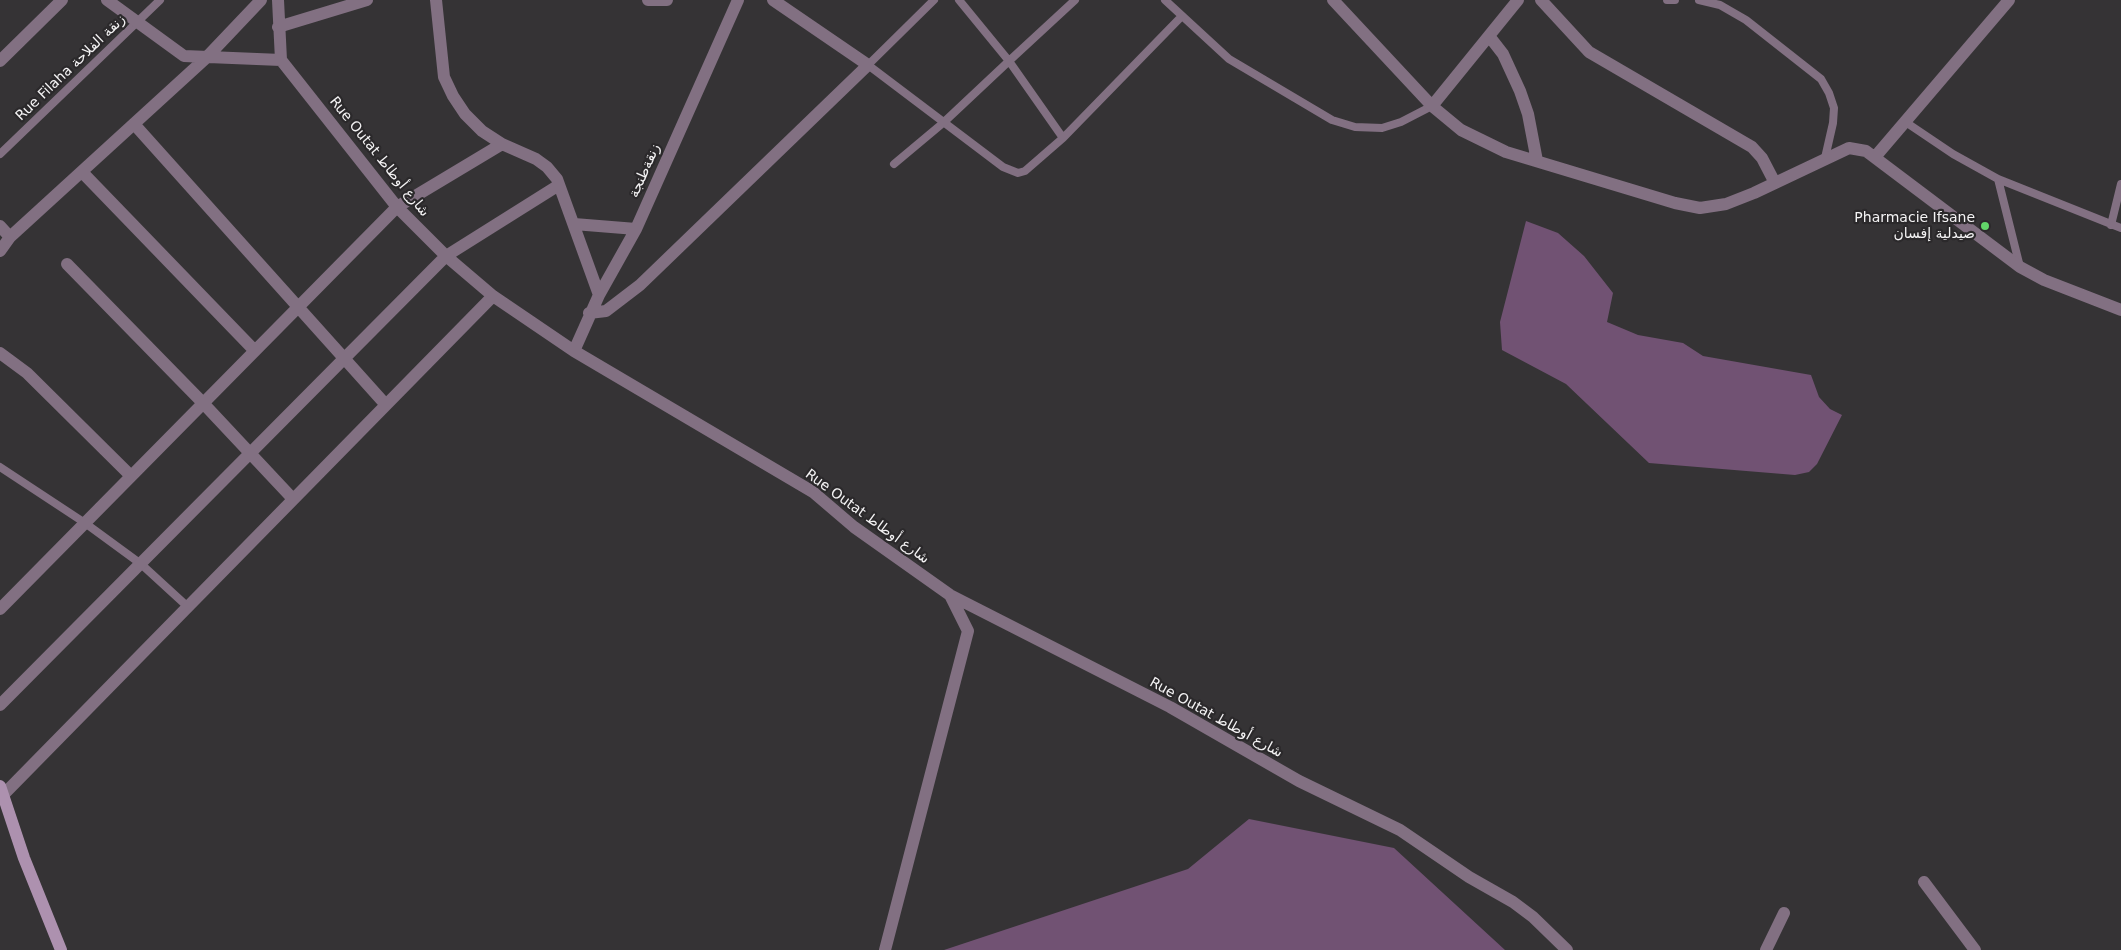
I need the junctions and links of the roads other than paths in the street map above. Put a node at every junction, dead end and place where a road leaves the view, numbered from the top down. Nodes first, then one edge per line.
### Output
1 (62, 0) edge
2 (107, 0) edge
3 (160, 0) edge
4 (261, 0) edge
5 (278, 0) edge
6 (367, 0) edge
7 (436, 0) edge
8 (648, 0) edge
9 (667, 0) edge
10 (738, 0) edge
11 (772, 0) edge
12 (934, 0) edge
13 (959, 0) edge
14 (1075, 0) edge
15 (1165, 0) edge
16 (1333, 0) edge
17 (1518, 0) edge
18 (1541, 0) edge
19 (1667, 0) edge
20 (1675, 0) edge
21 (1699, 0) edge
22 (2010, 0) edge
23 (1181, 17) junction
24 (136, 23) junction
25 (278, 27) junction
26 (1489, 36) junction
27 (206, 58) junction
28 (281, 60) junction
29 (0, 61) edge
30 (1009, 62) junction
31 (868, 65) junction
32 (1432, 106) junction
33 (1904, 121) junction
34 (943, 123) junction
35 (134, 124) junction
36 (1063, 138) junction
37 (502, 144) junction
38 (0, 154) edge
39 (1875, 157) junction
40 (1825, 158) junction
41 (1536, 161) junction
42 (894, 164) dead end
43 (82, 172) junction
44 (1998, 179) junction
45 (1775, 183) junction
46 (2121, 184) edge
47 (560, 185) junction
48 (397, 207) junction
49 (574, 224) junction
50 (2111, 225) junction
51 (0, 226) edge
52 (2121, 228) edge
53 (636, 229) junction
54 (10, 237) junction
55 (0, 251) edge
56 (446, 256) junction
57 (68, 264) dead end
58 (2020, 267) junction
59 (599, 295) junction
60 (493, 296) junction
61 (298, 307) junction
62 (2121, 310) edge
63 (590, 313) junction
64 (255, 351) junction
65 (574, 351) junction
66 (0, 353) edge
67 (344, 358) junction
68 (203, 403) junction
69 (386, 405) junction
70 (250, 453) junction
71 (0, 467) edge
72 (131, 476) junction
73 (293, 499) junction
74 (85, 523) junction
75 (140, 564) junction
76 (950, 595) junction
77 (188, 606) junction
78 (0, 610) edge
79 (0, 705) edge
80 (2, 790) edge
81 (1924, 882) dead end
82 (1784, 914) dead end
83 (61, 950) edge
84 (885, 950) edge
85 (1567, 950) edge
86 (1766, 950) edge
87 (1975, 950) edge

1 - 29 street
2 - 24 street
3 - 24 lane, Rue Filaha زنقة الفلاحة
4 - 27 street
5 - 25 street
6 - 25 street
7 - 37 street
8 - 9 street
10 - 53 street, زنقةطنجة
11 - 31 street
12 - 31 lane
13 - 30 lane
14 - 30 lane
15 - 23 lane
16 - 32 street
17 - 26 street
18 - 45 street
19 - 20 lane
21 - 40 lane
22 - 33 street
23 - 32 lane
23 - 36 lane
24 - 27 street
24 - 38 lane, Rue Filaha زنقة الفلاحة
25 - 28 street
26 - 32 street
26 - 41 street
27 - 28 street
27 - 35 street
28 - 48 street, Rue Outat شارع أوطاط
30 - 34 lane
30 - 36 lane
31 - 34 lane
31 - 63 street
32 - 41 street
33 - 39 street
33 - 44 lane
34 - 36 lane
34 - 42 lane
35 - 43 street
35 - 61 street
37 - 47 street
37 - 48 street
39 - 40 street
39 - 58 street
40 - 45 street
41 - 45 street
43 - 54 street
43 - 64 street
44 - 50 lane
44 - 58 lane
46 - 50 lane
47 - 49 street
47 - 56 street
48 - 56 street, Rue Outat شارع أوطاط
48 - 61 street
49 - 53 street
49 - 59 street
50 - 52 lane
51 - 54 street
53 - 59 street, زنقةطنجة
54 - 55 street
56 - 60 street, Rue Outat شارع أوطاط
56 - 67 street
57 - 68 street
58 - 62 street
59 - 63 street, زنقةطنجة
60 - 65 street, Rue Outat شارع أوطاط
60 - 69 street
61 - 64 street
61 - 67 street
63 - 65 street, زنقةطنجة
64 - 68 street
65 - 76 street, Rue Outat شارع أوطاط
66 - 72 street
67 - 69 street
67 - 70 street
68 - 70 street
68 - 72 street
69 - 73 street
70 - 73 street
70 - 75 street
71 - 74 lane
72 - 74 street
73 - 77 street
74 - 75 lane
74 - 78 street
75 - 77 lane
75 - 79 street
76 - 84 street
76 - 85 street, Rue Outat شارع أوطاط
77 - 80 street
80 - 83 street
81 - 87 street
82 - 86 street

